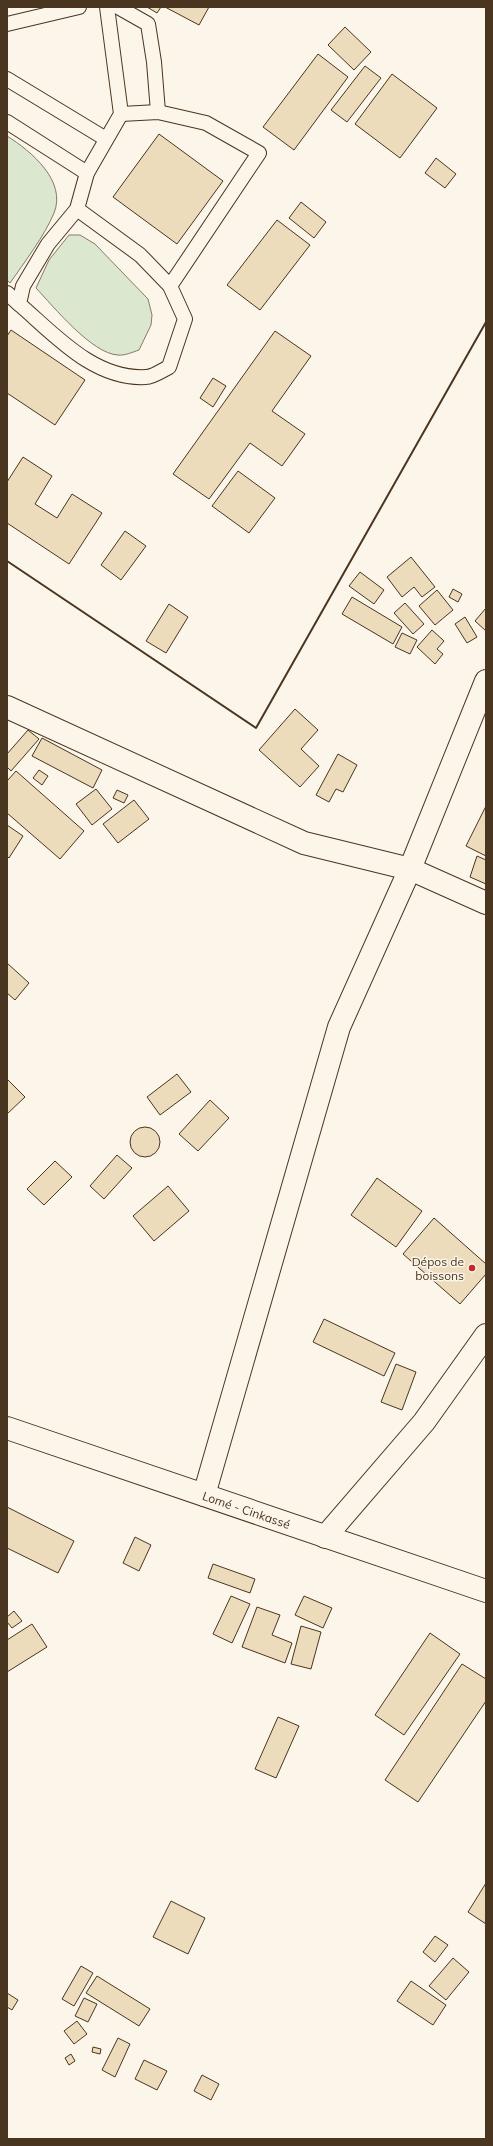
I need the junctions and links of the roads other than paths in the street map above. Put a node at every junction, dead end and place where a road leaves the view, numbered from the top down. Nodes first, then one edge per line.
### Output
1 (79, 7) edge
2 (107, 7) edge
3 (118, 7) edge
4 (7, 24) edge
5 (7, 80) edge
6 (158, 112) junction
7 (121, 114) junction
8 (7, 122) edge
9 (106, 139) junction
10 (87, 173) junction
11 (77, 209) junction
12 (170, 286) junction
13 (7, 293) edge
14 (19, 304) junction
15 (486, 681) edge
16 (10, 715) edge
17 (410, 869) junction
18 (486, 903) edge
19 (486, 1335) edge
20 (7, 1428) edge
21 (204, 1495) junction
22 (325, 1537) junction
23 (486, 1591) edge

1 - 4 lane
2 - 7 lane
3 - 6 lane
5 - 9 lane
6 - 7 lane
6 - 12 lane
7 - 9 lane
8 - 10 lane
9 - 10 lane
10 - 11 lane
11 - 12 lane
11 - 14 lane
12 - 14 lane
13 - 14 lane
15 - 17 main road
16 - 17 main road
17 - 18 main road
17 - 21 main road
19 - 22 main road
20 - 21 main road, Lomé - Cinkassé
21 - 22 main road, Lomé - Cinkassé
22 - 23 main road, Lomé - Cinkassé

